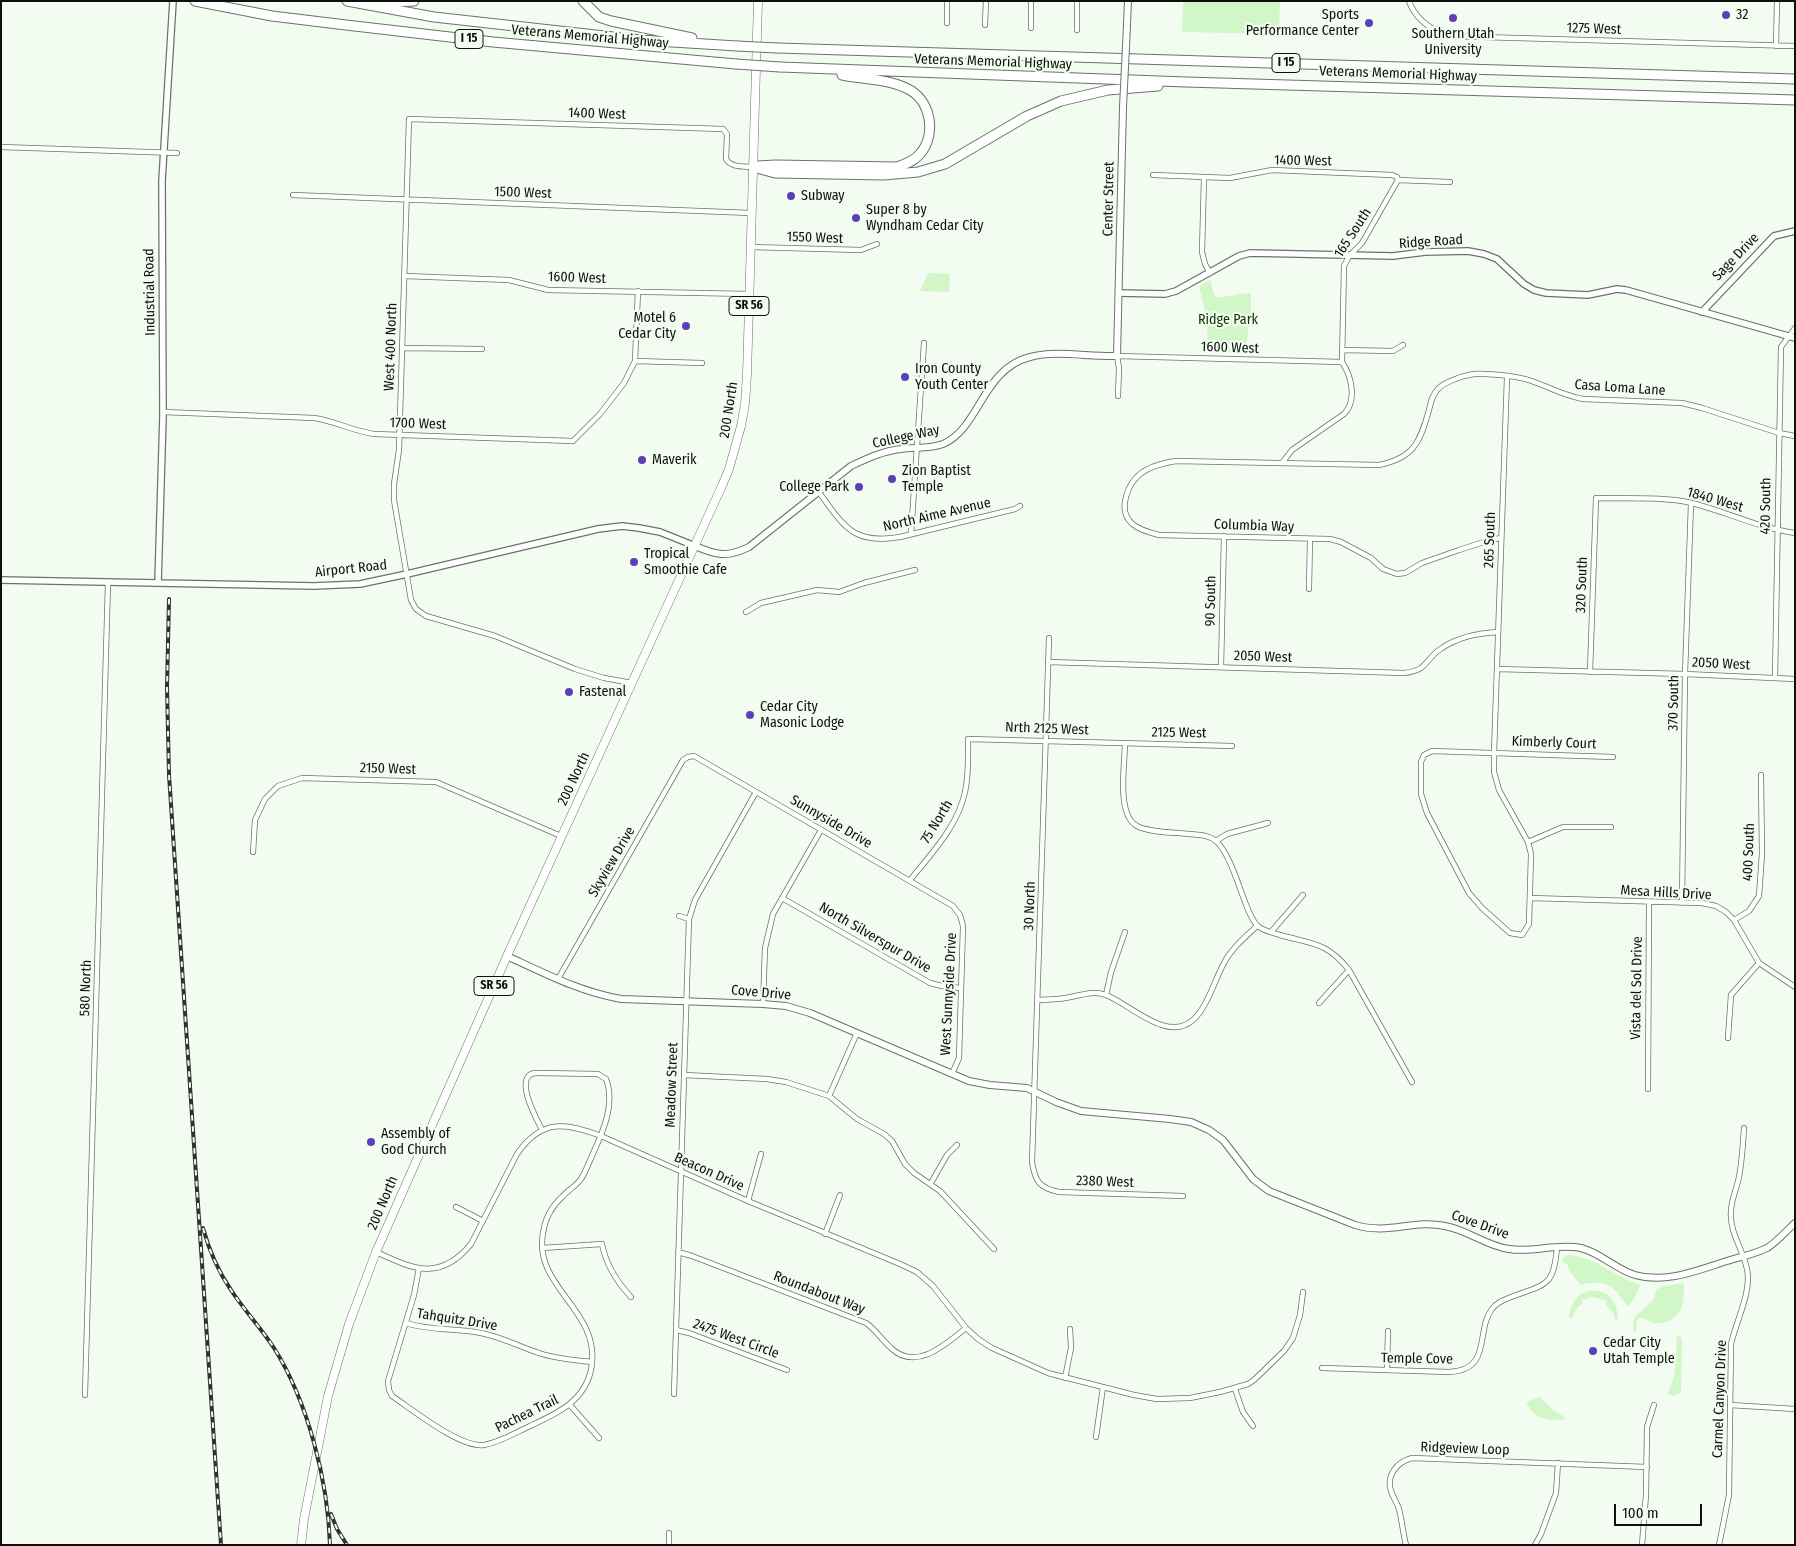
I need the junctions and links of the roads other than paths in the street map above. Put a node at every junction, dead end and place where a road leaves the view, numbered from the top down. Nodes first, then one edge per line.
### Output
1 (173, 1) edge
2 (347, 1) edge
3 (357, 1) edge
4 (414, 1) edge
5 (583, 1) edge
6 (758, 1) edge
7 (947, 1) edge
8 (986, 1) edge
9 (1032, 1) edge
10 (1077, 1) edge
11 (1128, 1) edge
12 (1409, 1) edge
13 (1777, 1) edge
14 (199, 2) edge
15 (947, 23) dead end
16 (985, 25) dead end
17 (1031, 28) dead end
18 (1077, 30) dead end
19 (719, 44) junction
20 (1776, 46) junction
21 (1795, 46) edge
22 (799, 69) junction
23 (1795, 79) edge
24 (1186, 82) junction
25 (1795, 100) edge
26 (409, 119) joint
27 (1, 147) edge
28 (163, 152) junction
29 (177, 153) dead end
30 (753, 167) junction
31 (1153, 175) dead end
32 (1204, 177) junction
33 (1398, 180) junction
34 (1450, 182) dead end
35 (293, 195) dead end
36 (407, 199) junction
37 (751, 213) junction
38 (1795, 230) edge
39 (877, 244) dead end
40 (750, 247) junction
41 (1349, 256) junction
42 (1210, 273) junction
43 (405, 276) junction
44 (638, 291) junction
45 (1119, 292) junction
46 (749, 294) junction
47 (1702, 312) junction
48 (1795, 328) edge
49 (1787, 336) junction
50 (1795, 338) edge
51 (924, 343) dead end
52 (1403, 345) dead end
53 (402, 348) junction
54 (482, 349) dead end
55 (1342, 350) junction
56 (1117, 356) junction
57 (635, 361) junction
58 (1342, 362) junction
59 (702, 363) dead end
60 (1507, 377) junction
61 (1118, 396) dead end
62 (163, 412) junction
63 (1779, 433) junction
64 (400, 435) junction
65 (1795, 436) edge
66 (916, 448) junction
67 (1282, 462) junction
68 (818, 491) junction
69 (1596, 498) joint
70 (1691, 503) junction
71 (1020, 506) dead end
72 (1777, 530) junction
73 (1795, 533) edge
74 (911, 534) junction
75 (1224, 536) junction
76 (1310, 538) junction
77 (1501, 538) junction
78 (695, 546) junction
79 (915, 570) dead end
80 (407, 574) junction
81 (1, 580) edge
82 (108, 582) junction
83 (158, 583) junction
84 (1309, 590) dead end
85 (746, 612) dead end
86 (1498, 632) junction
87 (1049, 638) dead end
88 (1048, 662) junction
89 (1221, 667) junction
90 (1497, 670) junction
91 (1590, 672) junction
92 (1685, 674) junction
93 (1775, 678) junction
94 (1795, 679) edge
95 (632, 683) junction
96 (968, 739) joint
97 (1046, 740) junction
98 (1125, 743) junction
99 (1232, 746) dead end
100 (1494, 753) junction
101 (688, 757) joint
102 (1613, 757) dead end
103 (1761, 774) dead end
104 (756, 792) junction
105 (1268, 823) dead end
106 (1611, 827) dead end
107 (821, 830) junction
108 (561, 836) junction
109 (1216, 841) junction
110 (1528, 842) junction
111 (253, 852) dead end
112 (910, 880) junction
113 (1303, 895) dead end
114 (782, 898) junction
115 (1530, 898) junction
116 (1649, 902) junction
117 (1682, 903) junction
118 (960, 914) joint
119 (679, 916) dead end
120 (689, 918) junction
121 (1734, 920) junction
122 (1257, 926) junction
123 (1125, 932) dead end
124 (1271, 932) junction
125 (507, 956) junction
126 (1759, 963) junction
127 (1349, 970) junction
128 (558, 979) junction
129 (1795, 987) edge
130 (961, 988) junction
131 (1106, 995) junction
132 (1038, 1000) junction
133 (686, 1001) junction
134 (1319, 1003) dead end
135 (764, 1004) junction
136 (857, 1033) junction
137 (1728, 1038) dead end
138 (952, 1074) junction
139 (684, 1075) junction
140 (1412, 1082) dead end
141 (1648, 1089) dead end
142 (1034, 1091) junction
143 (829, 1096) junction
144 (1744, 1128) dead end
145 (542, 1130) junction
146 (601, 1136) junction
147 (957, 1146) dead end
148 (760, 1154) dead end
149 (680, 1171) junction
150 (1034, 1175) joint
151 (931, 1183) junction
152 (840, 1195) dead end
153 (1183, 1196) dead end
154 (748, 1202) junction
155 (456, 1207) dead end
156 (483, 1221) junction
157 (1795, 1222) edge
158 (825, 1234) junction
159 (1557, 1247) junction
160 (542, 1248) junction
161 (994, 1249) dead end
162 (376, 1252) junction
163 (678, 1252) junction
164 (1743, 1256) junction
165 (419, 1268) junction
166 (1303, 1292) dead end
167 (631, 1297) dead end
168 (406, 1323) junction
169 (966, 1328) junction
170 (1070, 1329) dead end
171 (676, 1330) junction
172 (1388, 1331) dead end
173 (592, 1362) junction
174 (1322, 1368) dead end
175 (787, 1370) dead end
176 (1387, 1370) junction
177 (1065, 1378) junction
178 (1103, 1387) junction
179 (1235, 1389) junction
180 (674, 1394) dead end
181 (85, 1395) dead end
182 (570, 1405) junction
183 (1654, 1405) dead end
184 (1730, 1405) junction
185 (1795, 1409) edge
186 (1253, 1426) dead end
187 (1096, 1437) dead end
188 (599, 1438) dead end
189 (1558, 1463) junction
190 (1647, 1467) junction
191 (669, 1533) dead end
192 (301, 1545) edge
193 (669, 1545) edge
194 (1406, 1545) edge
195 (1535, 1545) edge
196 (1642, 1545) edge
197 (1719, 1545) edge

1 - 28 street, Industrial Road
2 - 19 highway, Veterans Memorial Highway / I 15
3 - 4 highway
5 - 19 highway
6 - 30 main road, 200 North / SR 56
7 - 15 street
8 - 16 street
9 - 17 street
10 - 18 street
11 - 45 main road, Center Street, bridge
12 - 20 street, 1275 West
13 - 20 street
14 - 22 highway, Veterans Memorial Highway / I 15, bridge
19 - 23 highway, Veterans Memorial Highway / I 15, bridge
20 - 21 street, 1275 West
22 - 24 highway, Veterans Memorial Highway / I 15
22 - 30 highway
24 - 25 highway, Veterans Memorial Highway / I 15
24 - 30 highway
26 - 30 street, 1400 West
26 - 36 street, West 400 North
27 - 28 street
28 - 29 street
28 - 62 street, Industrial Road
30 - 37 main road, 200 North / SR 56
31 - 32 street, 1400 West
32 - 33 street, 1400 West
32 - 42 street
33 - 34 street, 1400 West
33 - 41 street, 165 South
35 - 36 street, 1500 West
36 - 37 street, 1500 West
36 - 43 street, West 400 North
37 - 40 main road, 200 North / SR 56
38 - 47 street, Sage Drive
39 - 40 street, 1550 West
40 - 46 main road, 200 North / SR 56
41 - 42 street, Ridge Road
41 - 47 street, Ridge Road
41 - 55 street, 165 South
42 - 45 street, Ridge Road
43 - 44 street, 1600 West
43 - 53 street, West 400 North
44 - 46 street, 1600 West
44 - 57 street, 1700 West
45 - 56 main road, Center Street
46 - 78 main road, 200 North / SR 56
47 - 49 street, Ridge Road
48 - 49 street
49 - 50 street, Ridge Road
49 - 63 street, 420 South
51 - 66 street
52 - 55 street
53 - 54 street
53 - 64 street, West 400 North
55 - 58 street, 165 South
56 - 58 street, 1600 West
56 - 61 street, Center Street
56 - 66 main road, College Way
57 - 59 street
57 - 64 street, 1700 West
58 - 67 street, 165 South
60 - 63 street, Casa Loma Lane
60 - 67 street, Casa Loma Lane
60 - 77 street, 265 South
62 - 64 street, 1700 West
62 - 83 street, Industrial Road
63 - 65 street, Casa Loma Lane
63 - 72 street, 420 South
64 - 80 street, West 400 North
66 - 68 main road, College Way
66 - 74 street
67 - 75 street, Columbia Way
68 - 74 street, North Aime Avenue
68 - 78 main road, College Way
69 - 70 street, 1840 West
69 - 91 street, 320 South
70 - 72 street, 1840 West
70 - 92 street, 370 South
71 - 74 street, North Aime Avenue
72 - 73 street, 1840 West
72 - 93 street, 420 South
75 - 76 street, Columbia Way
75 - 89 street, 90 South
76 - 77 street, Columbia Way
76 - 84 street
77 - 86 street, 265 South
78 - 80 street, Airport Road
78 - 95 main road, 200 North / SR 56
79 - 85 street
80 - 83 street, Airport Road
80 - 95 street, West 400 North
81 - 82 street, Airport Road
82 - 83 street, Airport Road
82 - 181 street, 580 North
86 - 89 street, 2050 West
86 - 90 street, 265 South
87 - 88 street, 30 North
88 - 89 street, 2050 West
88 - 97 street, 30 North
90 - 91 street, 2050 West
90 - 100 street, 265 South
91 - 92 street, 2050 West
92 - 93 street, 2050 West
92 - 117 street, 370 South
93 - 94 street, 2050 West
95 - 108 main road, 200 North / SR 56
96 - 97 street, Nrth 2125 West
96 - 112 street, 75 North
97 - 98 street, Nrth 2125 West
97 - 132 street, 30 North
98 - 99 street, 2125 West
98 - 109 street
100 - 102 street, Kimberly Court
100 - 110 street
100 - 115 street, Kimberly Court
101 - 104 street, Sunnyside Drive
101 - 128 street, Skyview Drive
103 - 121 street, 400 South
104 - 107 street, Sunnyside Drive
104 - 120 street, Meadow Street
105 - 109 street
106 - 110 street
107 - 112 street, Sunnyside Drive
107 - 114 street
108 - 111 street, 2150 West
108 - 125 main road, 200 North / SR 56
109 - 122 street
110 - 115 street
112 - 118 street, Sunnyside Drive
113 - 124 street
114 - 130 street, North Silverspur Drive
114 - 135 street
115 - 116 street, Mesa Hills Drive
116 - 117 street, Mesa Hills Drive
116 - 141 street, Vista del Sol Drive
117 - 121 street, Mesa Hills Drive
118 - 130 street, West Sunnyside Drive
119 - 120 street
120 - 133 street, Meadow Street
121 - 126 street, Mesa Hills Drive
122 - 124 street
122 - 131 street
123 - 131 street
124 - 127 street
125 - 128 main road, Cove Drive
125 - 162 main road, 200 North / SR 56
126 - 129 street, Mesa Hills Drive
126 - 137 street
127 - 134 street
127 - 140 street
128 - 133 main road, Cove Drive
130 - 138 street, West Sunnyside Drive
131 - 132 street
132 - 142 street, 30 North
133 - 135 main road, Cove Drive
133 - 139 street, Meadow Street
135 - 136 main road, Cove Drive
136 - 138 main road, Cove Drive
136 - 143 street
138 - 142 main road, Cove Drive
139 - 143 street
139 - 149 street, Meadow Street
142 - 150 street, 30 North
142 - 159 main road, Cove Drive
143 - 151 street
144 - 164 street, Carmel Canyon Drive
145 - 146 street, Beacon Drive
145 - 146 street, Pachea Trail
145 - 156 street, Beacon Drive
146 - 149 street, Beacon Drive
146 - 160 street, Pachea Trail
147 - 151 street
148 - 154 street
149 - 154 street, Beacon Drive
149 - 163 street, Meadow Street
150 - 153 street, 2380 West
151 - 161 street
152 - 158 street
154 - 158 street, Beacon Drive
155 - 156 street
156 - 165 street, Beacon Drive
157 - 164 main road, Cove Drive
158 - 169 street, Beacon Drive
159 - 164 main road, Cove Drive
159 - 176 street, Temple Cove
160 - 167 street
160 - 173 street, Pachea Trail
162 - 165 street, Beacon Drive
162 - 192 main road, 200 North / SR 56
163 - 169 street, Roundabout Way
163 - 171 street, Meadow Street
164 - 184 street, Carmel Canyon Drive
165 - 168 street, Pachea Trail
166 - 179 street, Beacon Drive
168 - 173 street, Tahquitz Drive
168 - 182 street, Pachea Trail
169 - 177 street, Beacon Drive
170 - 177 street
171 - 175 street, 2475 West Circle
171 - 180 street, Meadow Street
172 - 176 street
173 - 182 street, Pachea Trail
174 - 176 street, Temple Cove
177 - 178 street, Beacon Drive
178 - 179 street, Beacon Drive
178 - 187 street
179 - 186 street
182 - 188 street
183 - 190 street
184 - 185 street
184 - 197 street, Carmel Canyon Drive
189 - 190 street, Ridgeview Loop
189 - 194 street, Ridgeview Loop
189 - 195 street
190 - 196 street
191 - 193 street

